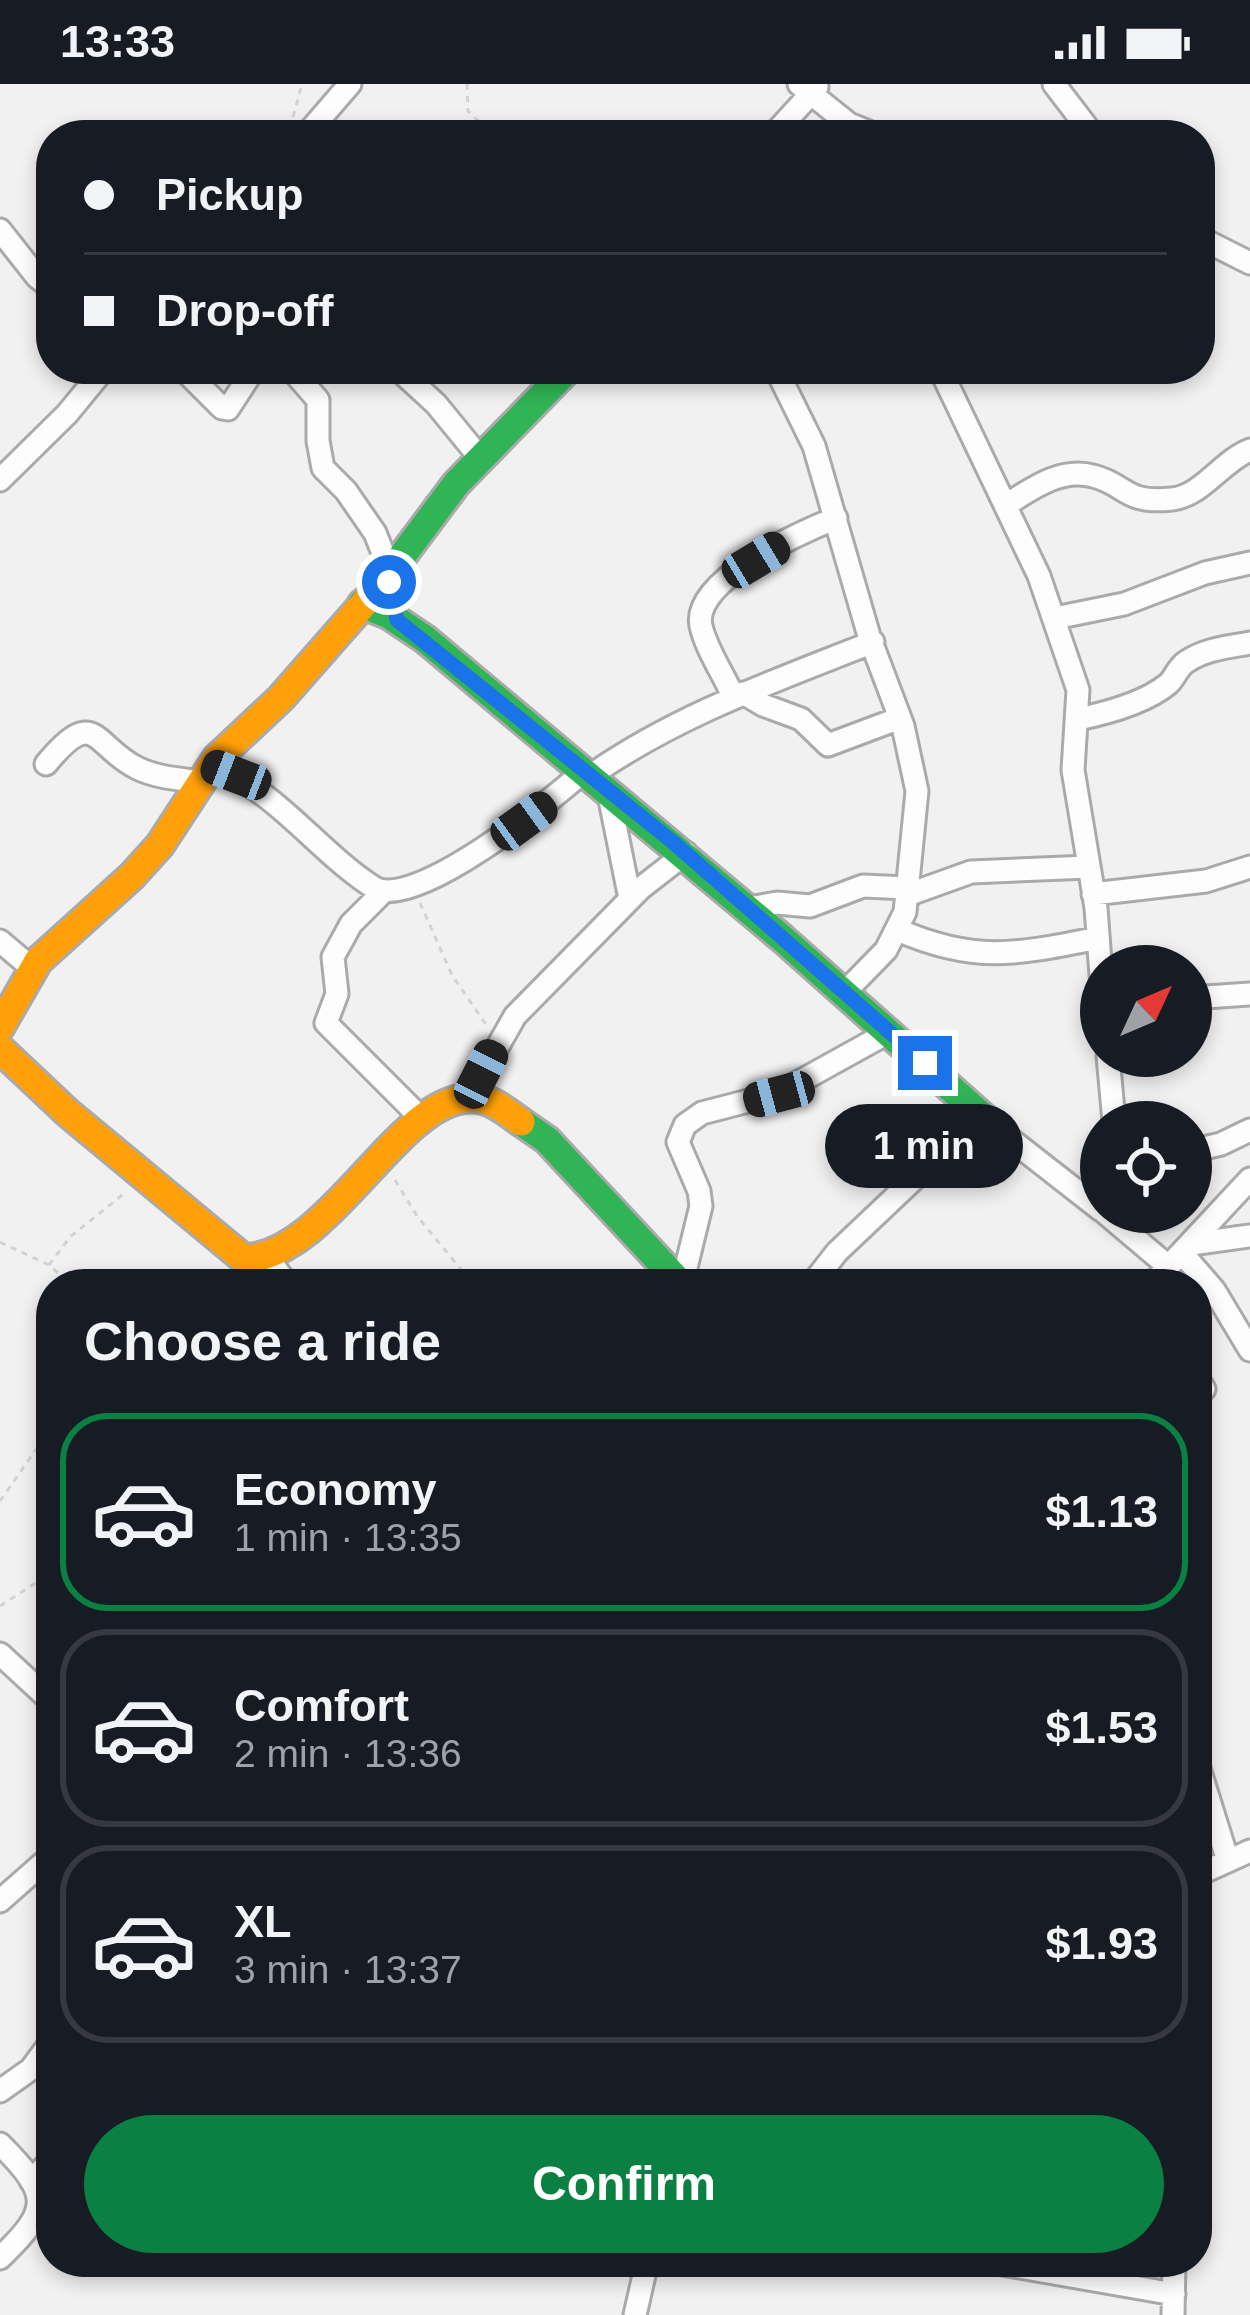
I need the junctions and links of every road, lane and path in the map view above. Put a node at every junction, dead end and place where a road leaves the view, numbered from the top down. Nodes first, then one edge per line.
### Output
1 (302, 84) edge
2 (350, 84) edge
3 (467, 84) edge
4 (1054, 84) edge
5 (810, 88) edge
6 (830, 110) junction
7 (300, 120) edge
8 (308, 120) edge
9 (477, 120) edge
10 (785, 120) edge
11 (830, 120) edge
12 (844, 120) edge
13 (1082, 120) edge
14 (0, 230) edge
15 (1215, 246) edge
16 (1250, 263) edge
17 (36, 276) edge
18 (92, 384) edge
19 (198, 384) edge
20 (244, 384) edge
21 (304, 384) edge
22 (417, 384) edge
23 (554, 384) edge
24 (783, 384) edge
25 (947, 384) edge
26 (1250, 450) edge
27 (481, 459) junction
28 (0, 480) edge
29 (1006, 505) junction
30 (836, 518) junction
31 (1250, 563) edge
32 (391, 572) junction
33 (362, 604) junction
34 (1055, 618) junction
35 (397, 620) junction
36 (872, 643) junction
37 (1250, 643) edge
38 (738, 694) junction
39 (900, 718) junction
40 (1078, 719) junction
41 (46, 764) dead end
42 (207, 774) junction
43 (594, 779) junction
44 (686, 853) junction
45 (1089, 867) junction
46 (1250, 867) edge
47 (411, 885) junction
48 (384, 891) junction
49 (907, 892) junction
50 (1094, 894) junction
51 (630, 899) junction
52 (749, 908) junction
53 (898, 930) junction
54 (1098, 938) junction
55 (0, 940) edge
56 (1099, 945) edge
57 (33, 969) junction
58 (845, 992) junction
59 (1250, 994) edge
60 (1212, 997) edge
61 (0, 1027) edge
62 (891, 1031) junction
63 (498, 1042) junction
64 (0, 1049) edge
65 (469, 1099) junction
66 (421, 1118) junction
67 (992, 1126) junction
68 (1250, 1130) edge
69 (1212, 1146) edge
70 (380, 1160) junction
71 (145, 1175) junction
72 (1250, 1179) edge
73 (1080, 1192) edge
74 (1143, 1233) edge
75 (1250, 1236) edge
76 (0, 1242) edge
77 (1181, 1255) junction
78 (268, 1258) junction
79 (49, 1265) junction
80 (54, 1269) edge
81 (276, 1269) edge
82 (461, 1269) edge
83 (668, 1269) edge
84 (686, 1269) edge
85 (824, 1269) edge
86 (1167, 1269) edge
87 (1194, 1269) edge
88 (1212, 1288) edge
89 (1250, 1350) edge
90 (36, 1449) edge
91 (0, 1501) edge
92 (36, 1583) edge
93 (0, 1606) edge
94 (0, 1654) edge
95 (36, 1687) edge
96 (1212, 1810) edge
97 (1250, 1851) edge
98 (1228, 1861) junction
99 (1212, 1868) edge
100 (36, 1869) edge
101 (0, 1900) edge
102 (36, 2062) edge
103 (0, 2091) edge
104 (0, 2144) edge
105 (36, 2176) edge
106 (31, 2181) junction
107 (36, 2195) edge
108 (36, 2218) edge
109 (0, 2258) edge
110 (644, 2277) edge
111 (1051, 2277) edge
112 (1174, 2277) edge
113 (1175, 2308) edge
114 (635, 2315) edge

1 - 7 path
2 - 8 street
3 - 9 path
4 - 13 street
5 - 6 street
5 - 10 street
6 - 11 street
6 - 12 street
14 - 17 street
15 - 16 street
18 - 28 street
19 - 20 street
21 - 32 street
22 - 27 street
23 - 27 street
24 - 30 street
25 - 29 street
26 - 29 street
27 - 32 street
29 - 34 street
30 - 36 street
30 - 38 street
31 - 34 street
32 - 33 street
32 - 35 street
33 - 35 street
33 - 42 street
34 - 40 street
35 - 43 street
36 - 38 street
36 - 39 street
37 - 40 street
38 - 39 street
38 - 43 street
39 - 49 street
40 - 45 street
41 - 42 street
42 - 48 street
42 - 57 street
43 - 44 street
43 - 47 street
43 - 51 street
44 - 51 street
44 - 52 street
45 - 49 street
45 - 50 street
46 - 50 street
47 - 48 street
47 - 63 path
48 - 66 street
49 - 52 street
49 - 53 street
50 - 54 street
51 - 63 street
52 - 58 street
53 - 54 street
53 - 58 street
54 - 56 street
55 - 57 street
57 - 61 street
58 - 62 street
59 - 60 street
62 - 67 street
62 - 84 street
63 - 65 street
64 - 71 street
65 - 66 street
65 - 83 street
66 - 70 street
67 - 73 street
67 - 85 street
68 - 69 street
70 - 78 street
70 - 82 path
71 - 78 street
71 - 79 path
72 - 77 street
74 - 77 street
75 - 77 street
76 - 79 path
77 - 86 street
77 - 87 street
78 - 81 street
79 - 80 path
88 - 89 street
90 - 91 path
92 - 93 path
94 - 95 street
96 - 98 street
97 - 98 street
98 - 99 street
100 - 101 street
102 - 103 street
104 - 106 street
105 - 106 street
106 - 107 street
108 - 109 street
110 - 114 street
111 - 113 street
112 - 113 street

